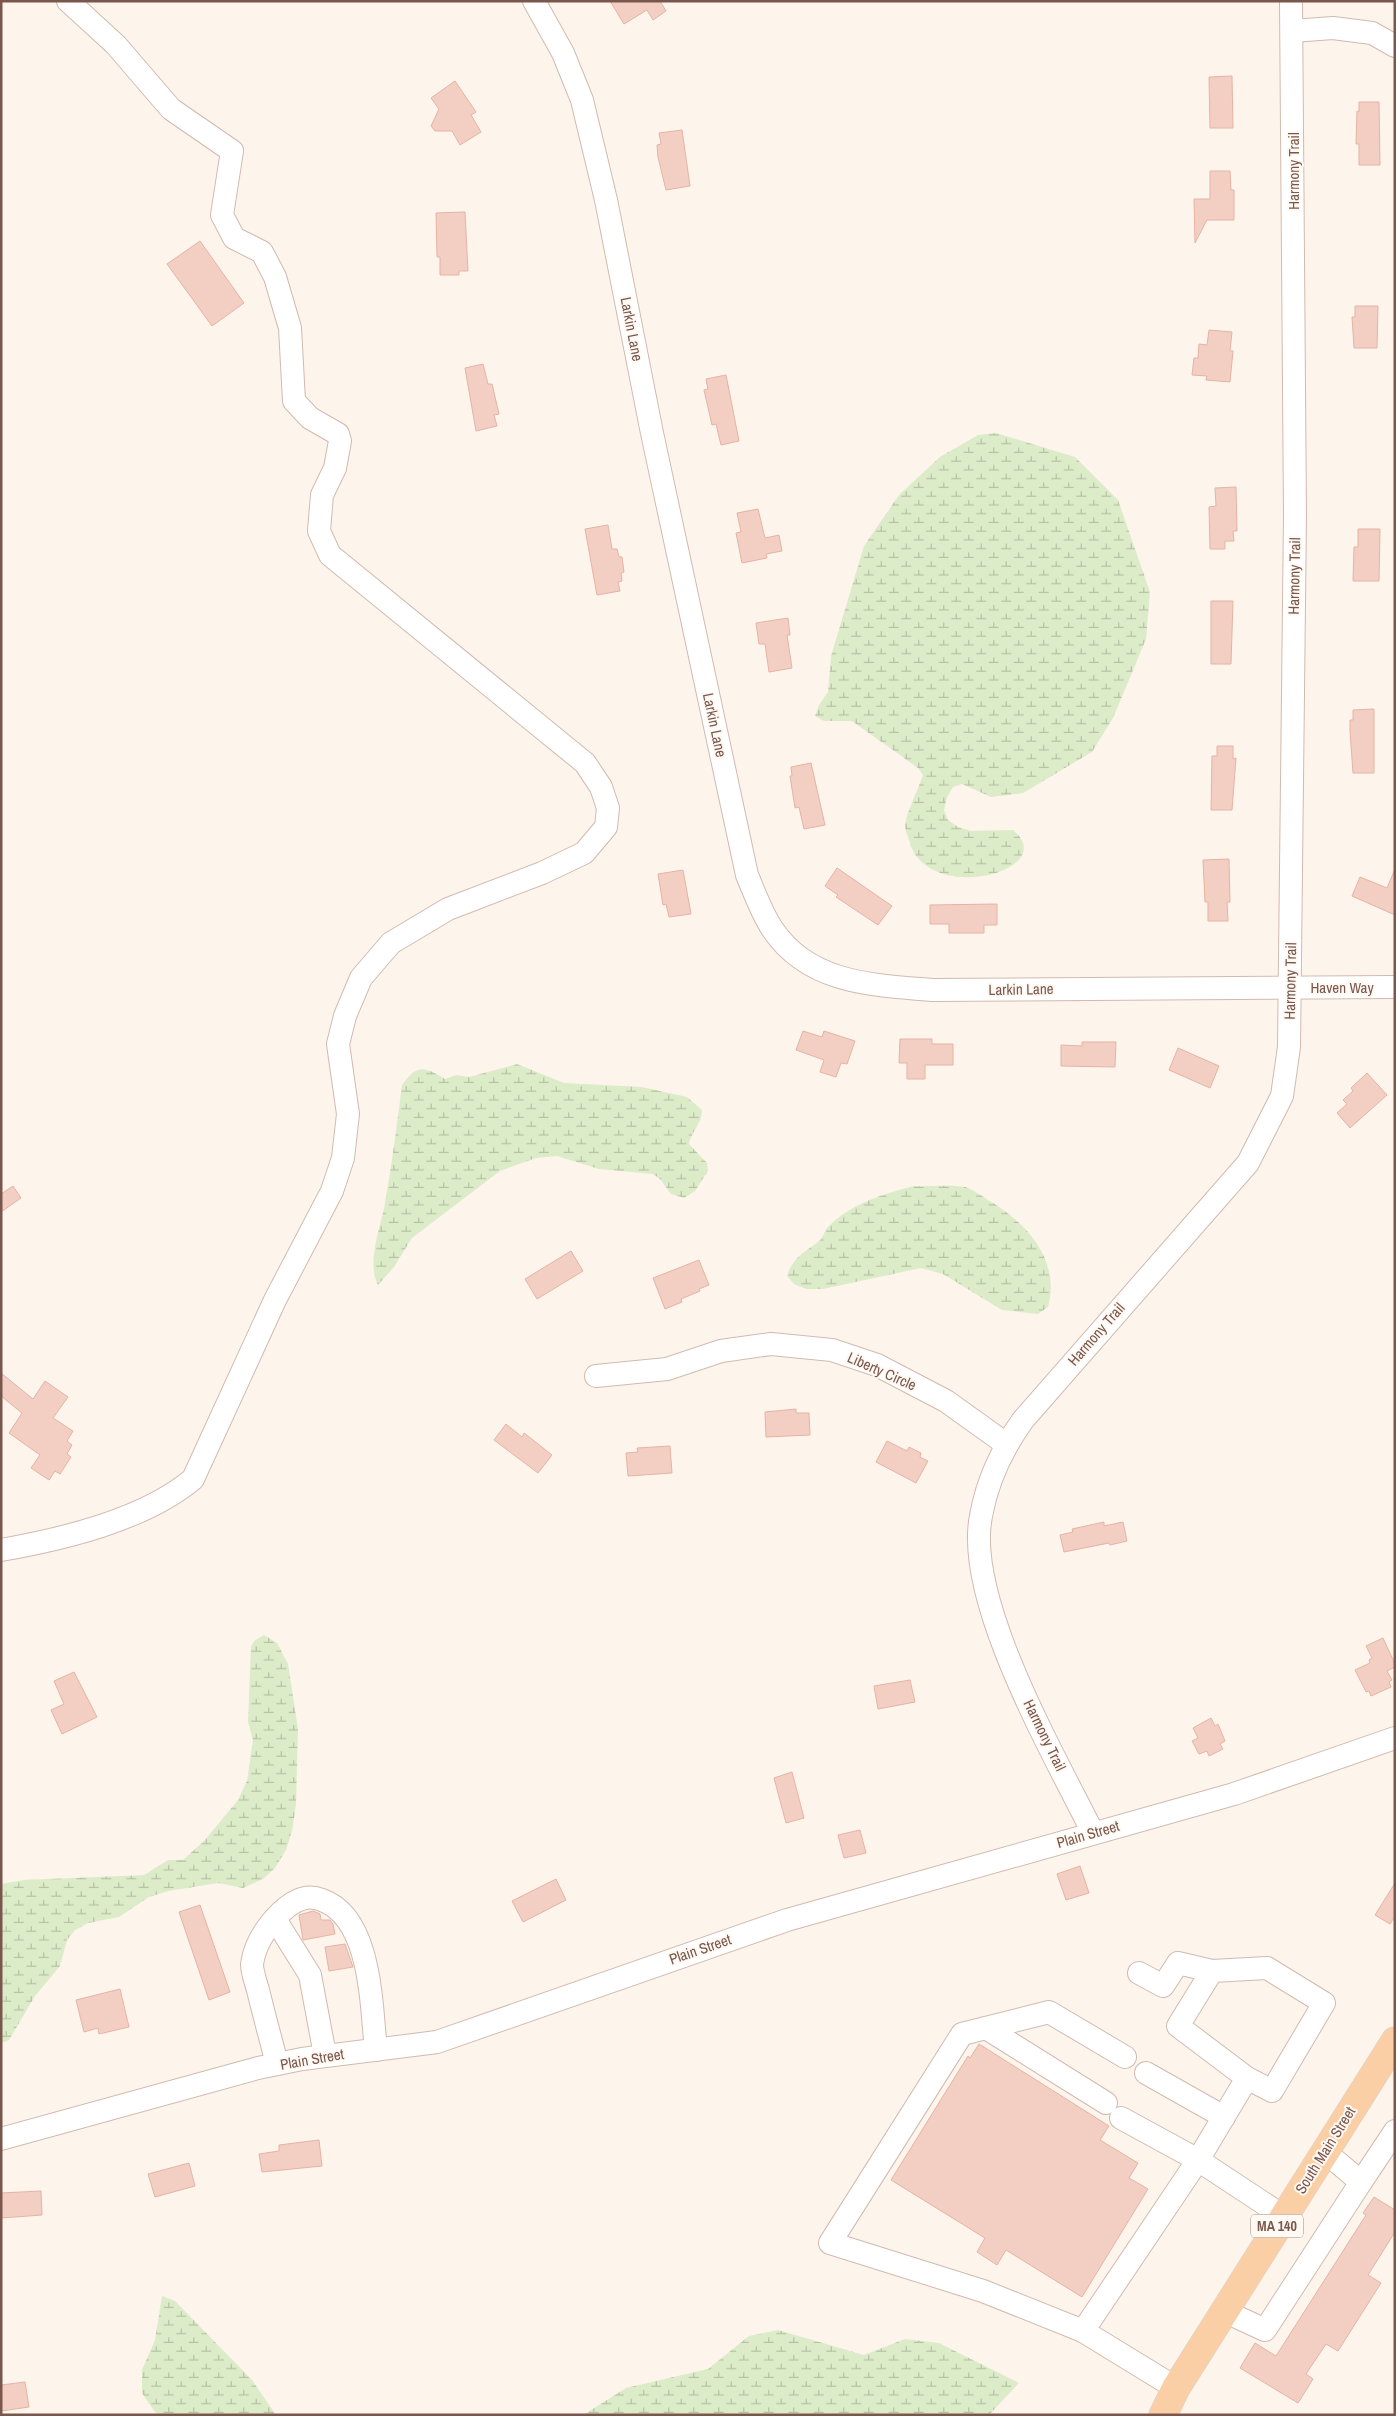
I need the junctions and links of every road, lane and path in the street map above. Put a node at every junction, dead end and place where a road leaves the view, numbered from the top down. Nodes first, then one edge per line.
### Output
1 (68, 1) edge
2 (534, 1) edge
3 (1291, 1) edge
4 (1292, 32) junction
5 (1395, 46) edge
6 (1290, 987) junction
7 (1395, 987) edge
8 (596, 1376) dead end
9 (1006, 1444) junction
10 (1, 1550) edge
11 (1395, 1738) edge
12 (1093, 1833) junction
13 (275, 1919) junction
14 (1212, 1971) junction
15 (1139, 1973) dead end
16 (986, 2028) junction
17 (1395, 2040) edge
18 (376, 2050) junction
19 (325, 2055) junction
20 (1125, 2057) dead end
21 (277, 2064) junction
22 (1146, 2073) dead end
23 (1247, 2078) junction
24 (1224, 2117) junction
25 (1395, 2131) edge
26 (1, 2139) edge
27 (1324, 2151) junction
28 (1198, 2160) junction
29 (1361, 2182) junction
30 (1283, 2216) junction
31 (1224, 2311) junction
32 (1083, 2331) junction
33 (1176, 2388) junction
34 (1163, 2415) edge

1 - 10 street
2 - 6 street, Larkin Lane
3 - 4 street, Harmony Trail
4 - 5 street
4 - 6 street, Harmony Trail
6 - 7 street, Haven Way
6 - 9 street, Harmony Trail
8 - 9 street, Liberty Circle
9 - 12 street, Harmony Trail
11 - 12 street, Plain Street
12 - 18 street, Plain Street
13 - 18 street
13 - 19 street
13 - 21 street
14 - 15 street
14 - 23 street
14 - 23 street
16 - 20 street
16 - 28 street
16 - 32 street
17 - 27 main road, South Main Street / MA 140
18 - 19 street, Plain Street
19 - 21 street, Plain Street
21 - 26 street, Plain Street
22 - 24 street
23 - 24 street
24 - 28 street
25 - 29 street
27 - 29 street
27 - 30 main road, South Main Street / MA 140
28 - 30 street
28 - 32 street
29 - 31 street
30 - 31 main road, South Main Street / MA 140
31 - 33 main road, South Main Street / MA 140
32 - 33 street
33 - 34 main road, South Main Street / MA 140

